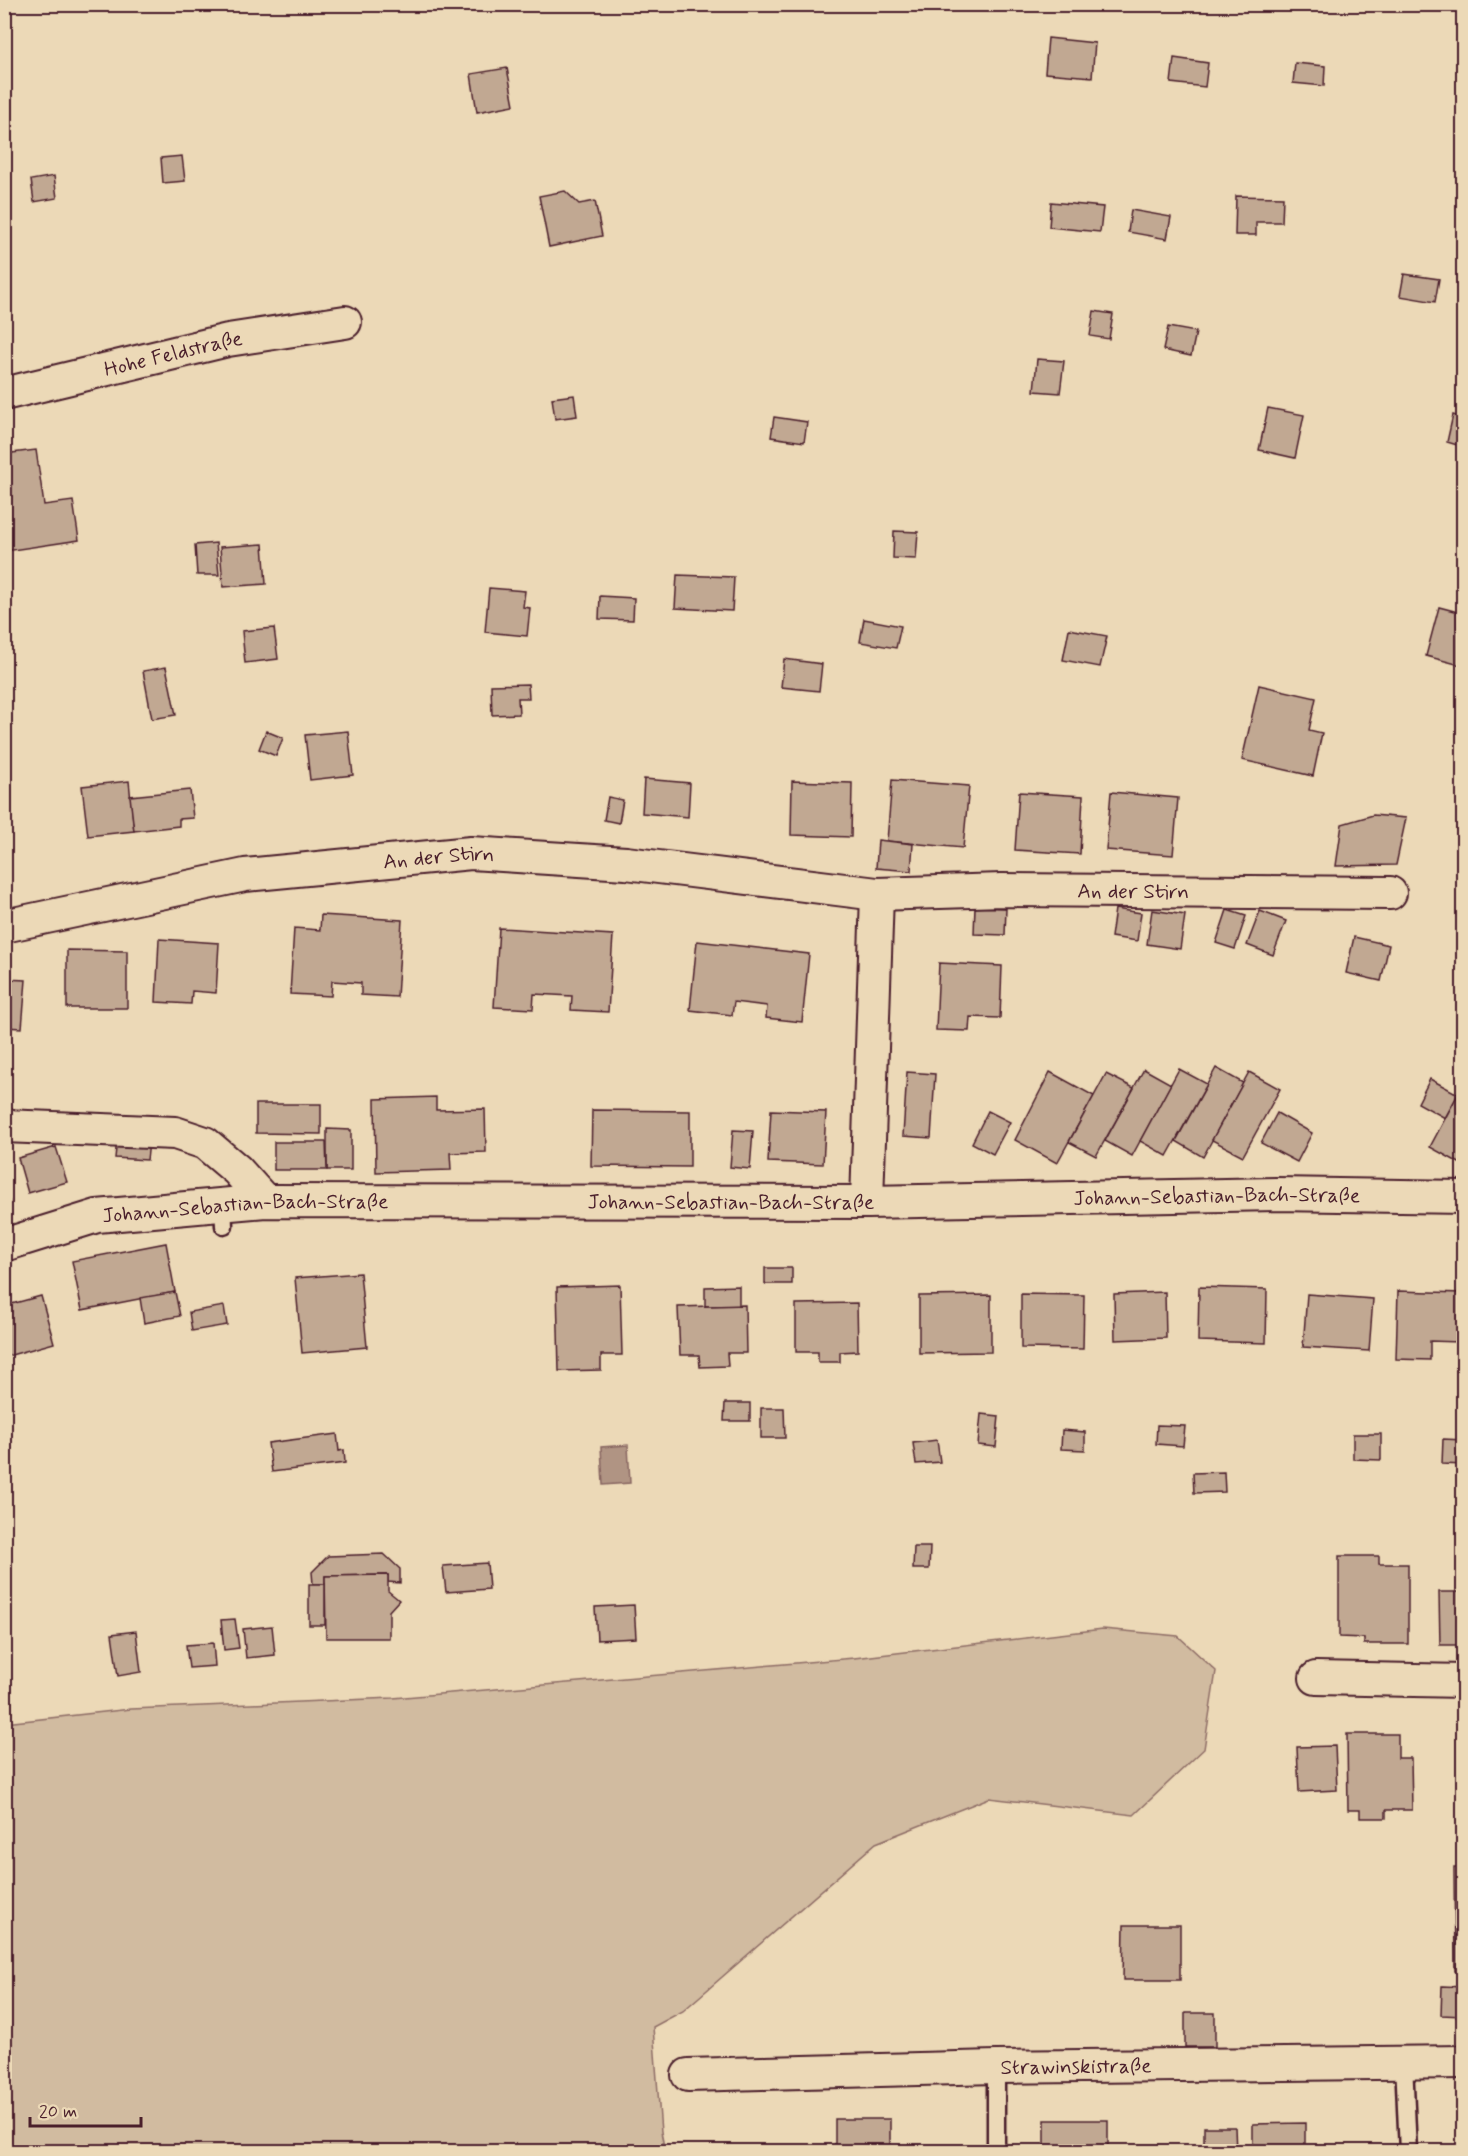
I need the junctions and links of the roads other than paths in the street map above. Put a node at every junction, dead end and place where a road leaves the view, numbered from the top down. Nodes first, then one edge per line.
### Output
1 (345, 322) dead end
2 (4, 394) edge
3 (1390, 893) dead end
4 (877, 894) junction
5 (4, 926) edge
6 (4, 1126) edge
7 (1464, 1197) edge
8 (264, 1201) junction
9 (867, 1202) junction
10 (4, 1245) edge
11 (1316, 1678) dead end
12 (1464, 1681) edge
13 (1404, 2062) junction
14 (1464, 2062) edge
15 (996, 2067) junction
16 (688, 2074) dead end
17 (996, 2151) edge
18 (1408, 2151) edge

1 - 2 street, Hohe Feldstraße
3 - 4 street, An der Stirn
4 - 5 street, An der Stirn
4 - 9 street
6 - 8 street
7 - 9 street, Johann-Sebastian-Bach-Straße
8 - 9 street, Johann-Sebastian-Bach-Straße
8 - 10 street, Johann-Sebastian-Bach-Straße
11 - 12 street
13 - 14 street, Strawinskistraße
13 - 15 street, Strawinskistraße
13 - 18 lane
15 - 16 street, Strawinskistraße
15 - 17 lane

